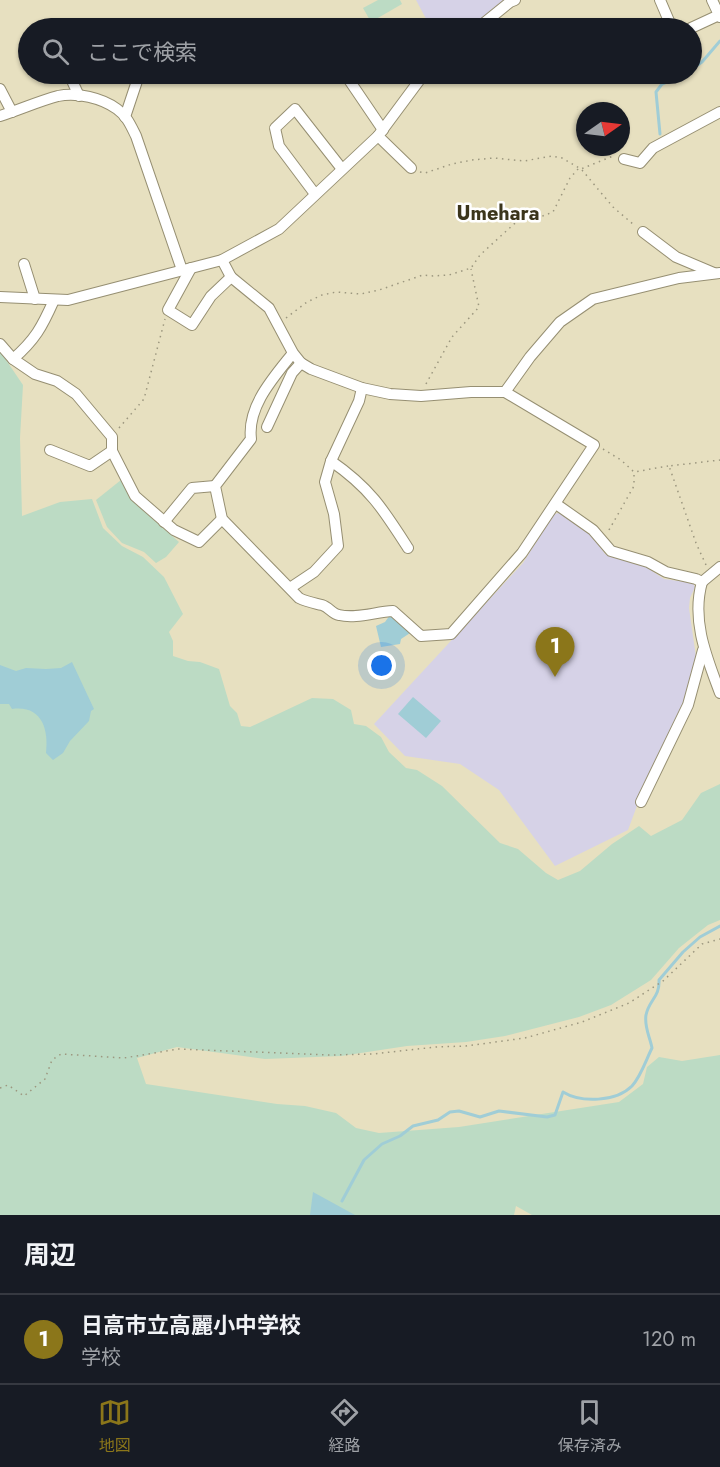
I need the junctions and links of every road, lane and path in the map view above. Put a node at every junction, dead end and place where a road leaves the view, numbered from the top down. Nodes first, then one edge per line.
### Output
1 (515, 0) edge
2 (660, 0) edge
3 (712, 0) edge
4 (720, 16) edge
5 (490, 18) edge
6 (668, 18) edge
7 (702, 23) edge
8 (74, 84) edge
9 (136, 84) edge
10 (351, 84) edge
11 (417, 84) edge
12 (0, 89) edge
13 (79, 96) junction
14 (12, 112) junction
15 (720, 112) edge
16 (0, 117) edge
17 (125, 117) junction
18 (380, 133) junction
19 (624, 159) joint
20 (411, 168) joint
21 (342, 169) junction
22 (580, 169) junction
23 (315, 194) junction
24 (643, 232) joint
25 (222, 260) junction
26 (24, 264) dead end
27 (471, 268) junction
28 (187, 269) junction
29 (718, 273) edge
30 (231, 277) junction
31 (0, 297) edge
32 (35, 299) junction
33 (54, 300) junction
34 (168, 310) junction
35 (278, 323) junction
36 (0, 344) edge
37 (293, 353) junction
38 (13, 359) junction
39 (301, 363) junction
40 (362, 388) junction
41 (505, 392) junction
42 (421, 396) junction
43 (267, 427) dead end
44 (112, 437) junction
45 (594, 445) junction
46 (50, 450) dead end
47 (112, 451) junction
48 (720, 460) edge
49 (332, 461) junction
50 (669, 465) junction
51 (634, 472) junction
52 (215, 486) junction
53 (556, 504) junction
54 (222, 519) junction
55 (164, 522) junction
56 (602, 539) junction
57 (408, 548) dead end
58 (716, 570) edge
59 (702, 582) junction
60 (290, 588) junction
61 (704, 650) junction
62 (720, 693) edge
63 (641, 802) dead end
64 (720, 939) edge
65 (0, 1088) edge

1 - 5 street
2 - 6 street
3 - 4 street
4 - 7 street
8 - 13 street
9 - 17 street
10 - 18 street
11 - 18 street
12 - 14 street
13 - 14 street
13 - 17 street
14 - 16 street
15 - 19 street
17 - 28 street
18 - 20 street
18 - 21 street
19 - 22 path
20 - 22 path
21 - 23 street
21 - 23 street
22 - 24 path
22 - 27 path
23 - 25 street
24 - 29 street
25 - 28 street
25 - 30 street
26 - 32 street
27 - 35 path
27 - 42 path
28 - 33 street
28 - 34 street
29 - 41 street
30 - 34 street
30 - 35 street
31 - 32 street
32 - 33 street
33 - 38 street
34 - 44 path
35 - 37 street
36 - 38 street
37 - 39 street
37 - 52 street
38 - 44 street
39 - 40 street
39 - 43 street
40 - 42 street
40 - 49 street
41 - 42 street
41 - 45 street
44 - 47 street
45 - 51 path
45 - 53 street
46 - 47 street
47 - 55 street
48 - 50 path
49 - 57 street
49 - 60 street
50 - 51 path
50 - 58 path
51 - 56 path
52 - 54 street
52 - 55 street
53 - 56 street
53 - 60 street
54 - 55 street
54 - 60 street
56 - 59 street
58 - 59 street
59 - 61 street
61 - 62 street
61 - 63 street
64 - 65 path

